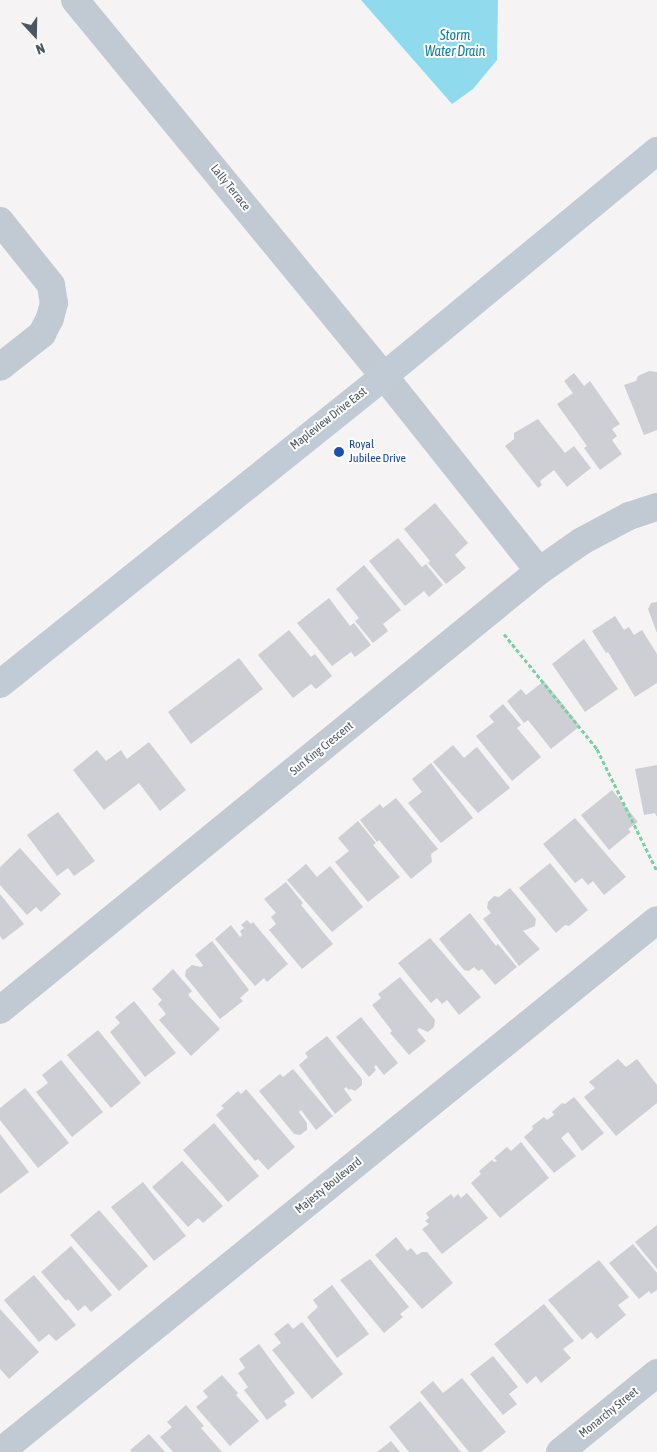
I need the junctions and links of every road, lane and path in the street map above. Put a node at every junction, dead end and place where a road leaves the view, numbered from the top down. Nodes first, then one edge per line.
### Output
1 (75, 0) edge
2 (657, 151) edge
3 (0, 221) edge
4 (0, 367) edge
5 (384, 376) junction
6 (657, 507) edge
7 (539, 571) junction
8 (502, 631) dead end
9 (0, 684) edge
10 (657, 871) edge
11 (657, 920) edge
12 (0, 1010) edge
13 (657, 1374) edge
14 (0, 1452) edge
15 (560, 1452) edge

1 - 5 street, Lally Terrace
2 - 5 main road, Mapleview Drive East
3 - 4 street
5 - 7 street
5 - 9 main road, Mapleview Drive East
6 - 7 street, Sun King Crescent
7 - 12 street, Sun King Crescent
8 - 10 path
11 - 14 street, Majesty Boulevard
13 - 15 street, Monarchy Street

